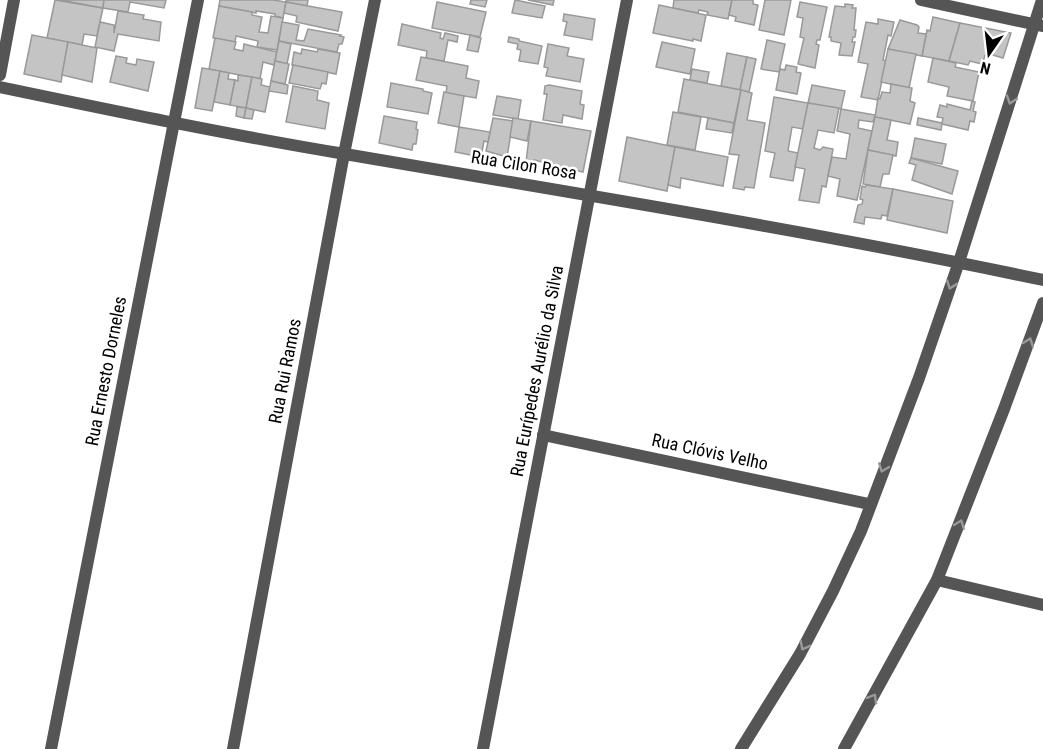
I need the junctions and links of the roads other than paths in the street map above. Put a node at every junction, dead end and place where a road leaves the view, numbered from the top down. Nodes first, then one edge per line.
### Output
1 (14, 0) edge
2 (198, 0) edge
3 (375, 0) edge
4 (627, 0) edge
5 (921, 0) edge
6 (1042, 0) edge
7 (1039, 25) edge
8 (0, 75) edge
9 (0, 87) edge
10 (173, 123) junction
11 (344, 154) junction
12 (590, 194) junction
13 (959, 262) junction
14 (1043, 280) edge
15 (1043, 303) edge
16 (543, 435) junction
17 (869, 504) junction
18 (937, 580) junction
19 (1043, 605) edge
20 (51, 749) edge
21 (232, 749) edge
22 (483, 749) edge
23 (741, 749) edge
24 (844, 749) edge

1 - 8 street
2 - 10 street, Rua Ernesto Dorneles
3 - 11 street, Rua Rui Ramos
4 - 12 street, Rua Eurípedes Aurélio da Silva
5 - 7 street
6 - 7 street
7 -> 13 street
9 - 10 street, Rua Cilon Rosa
10 - 11 street, Rua Cilon Rosa
10 - 20 street, Rua Ernesto Dorneles
11 - 12 street, Rua Cilon Rosa
11 - 21 street, Rua Rui Ramos
12 - 13 street, Rua Cilon Rosa
12 - 16 street, Rua Eurípedes Aurélio da Silva
13 - 14 street, Rua Cilon Rosa
13 -> 17 street
18 -> 15 street
16 - 17 street, Rua Clóvis Velho
16 - 22 street, Rua Eurípedes Aurélio da Silva
17 -> 23 street
18 - 19 street
24 -> 18 street

